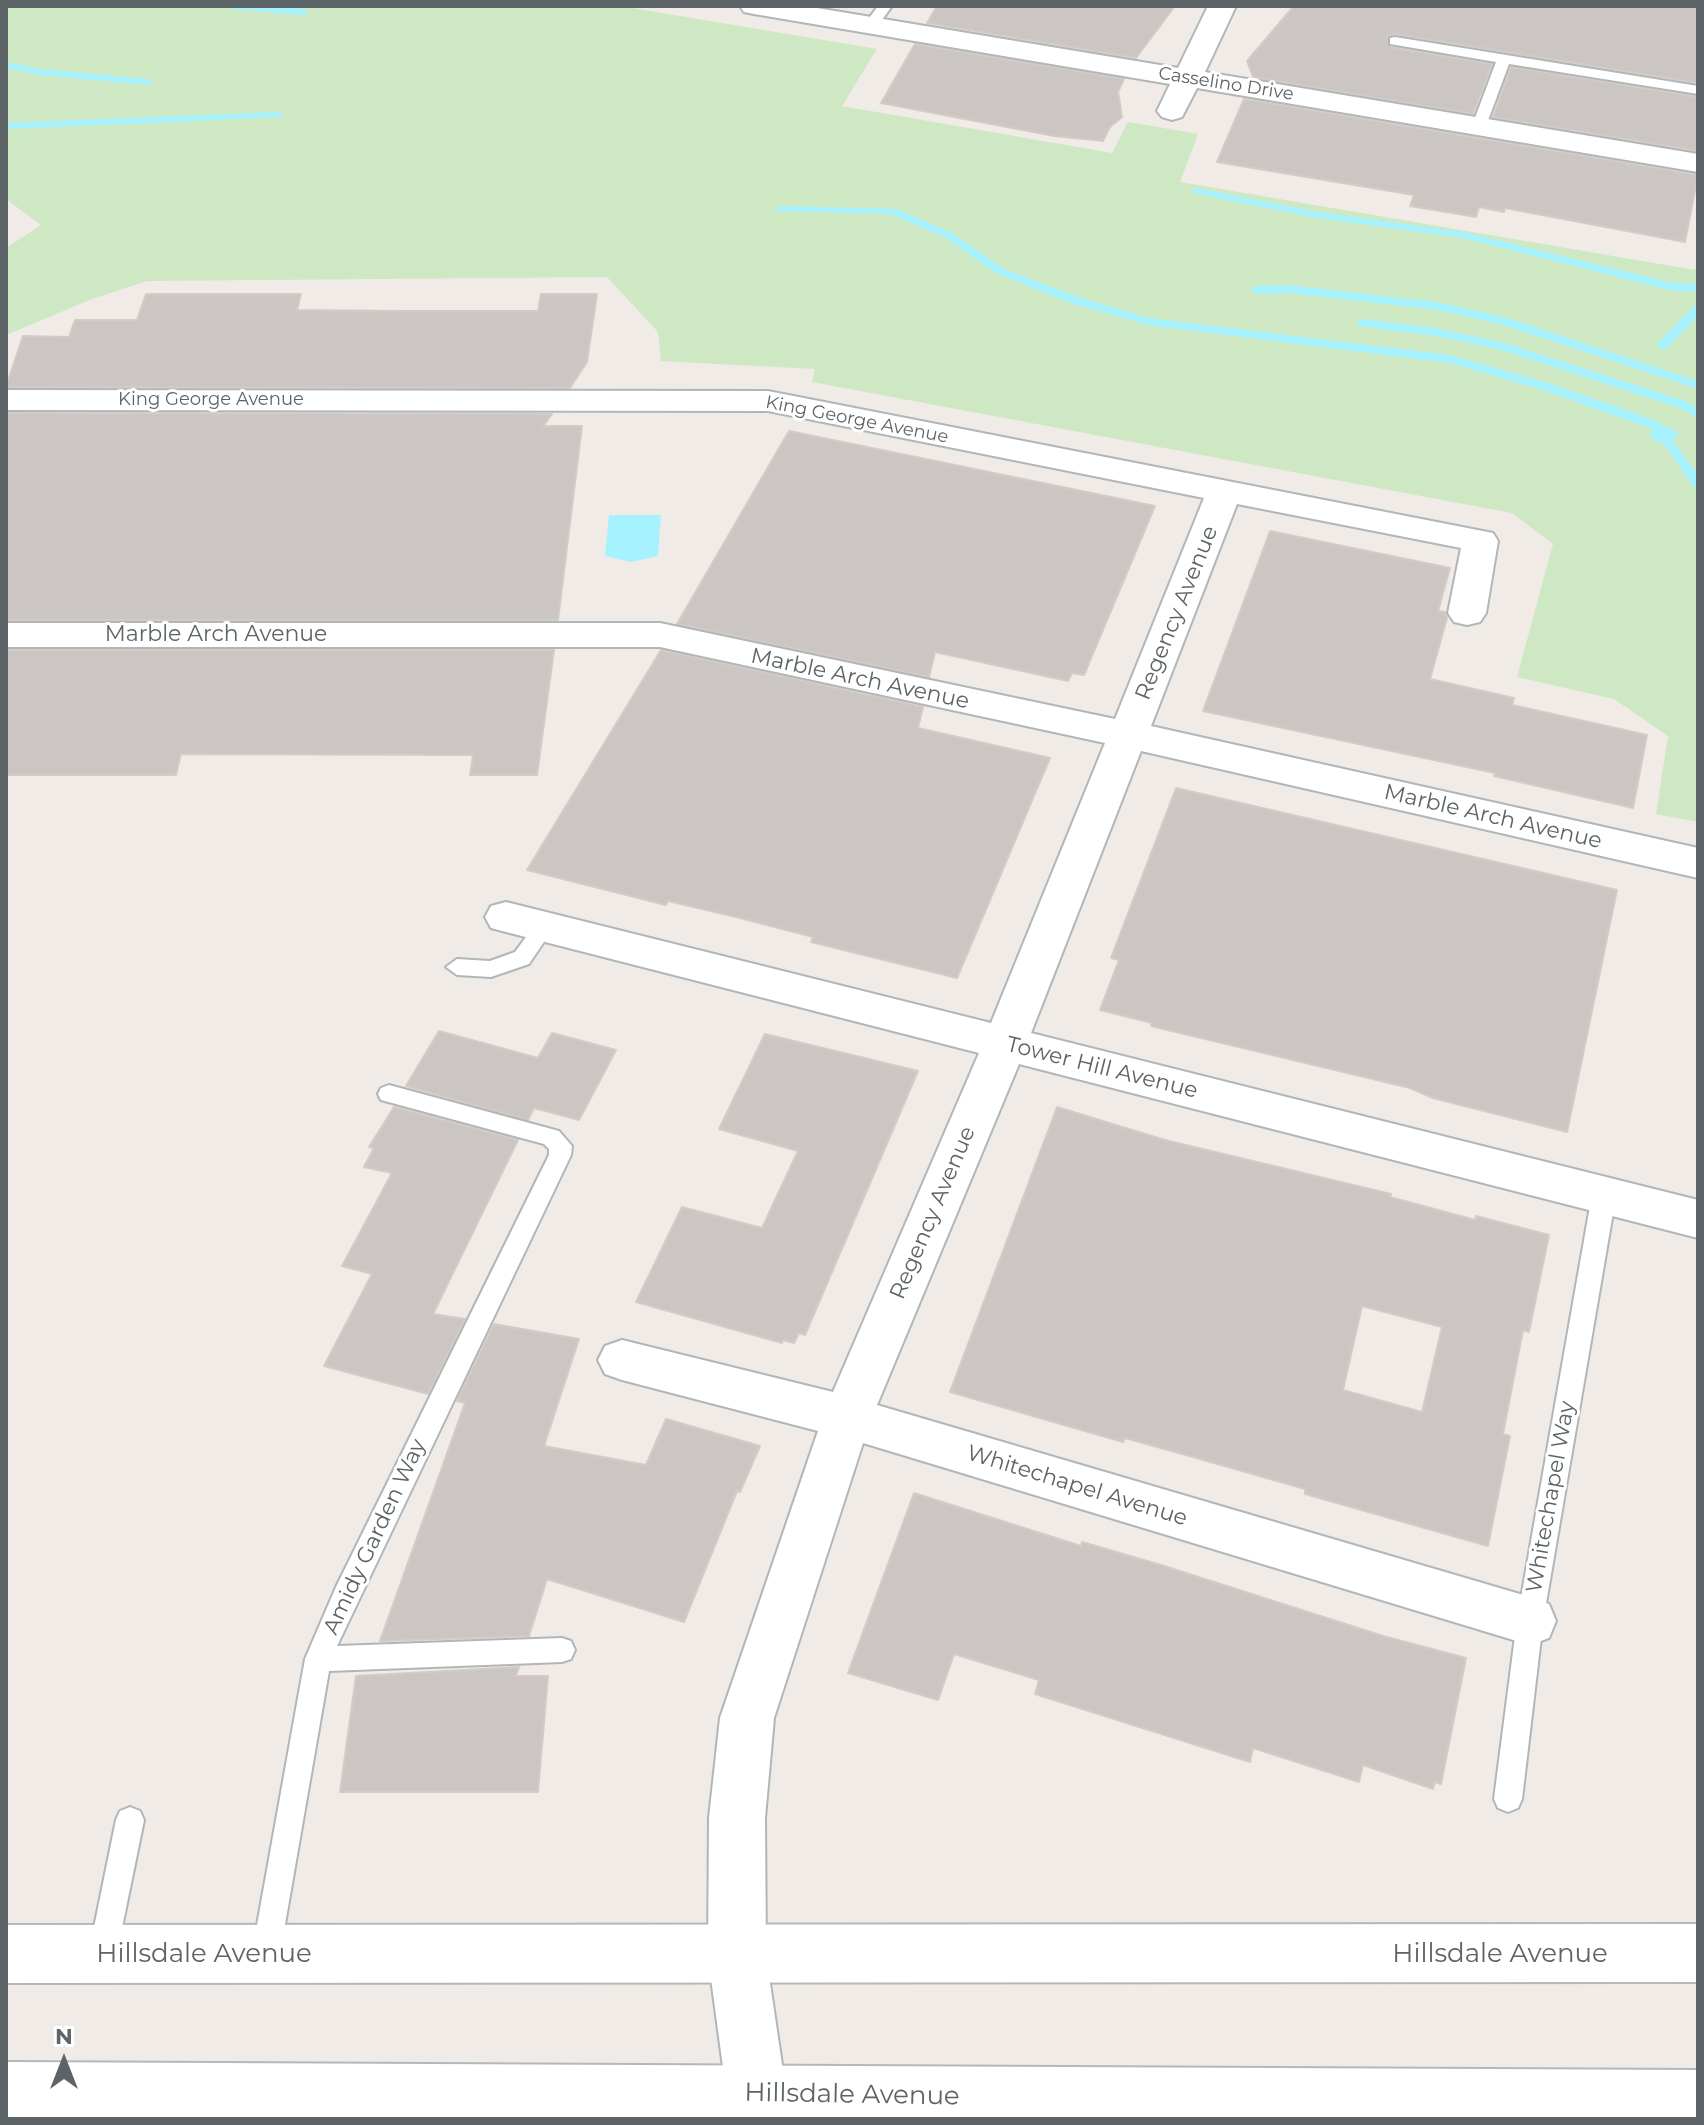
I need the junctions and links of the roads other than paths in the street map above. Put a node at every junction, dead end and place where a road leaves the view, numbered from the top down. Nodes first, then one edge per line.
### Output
1 (754, 6) edge
2 (1222, 6) edge
3 (878, 16) edge
4 (1395, 41) dead end
5 (1504, 59) junction
6 (1188, 78) junction
7 (1698, 90) edge
8 (1172, 111) dead end
9 (1479, 126) junction
10 (1698, 163) edge
11 (6, 400) edge
12 (1224, 493) junction
13 (1467, 613) dead end
14 (6, 635) edge
15 (1128, 736) junction
16 (1698, 863) edge
17 (525, 922) joint
18 (457, 967) dead end
19 (1005, 1044) junction
20 (389, 1094) dead end
21 (1604, 1195) junction
22 (1698, 1219) edge
23 (622, 1360) dead end
24 (847, 1417) junction
25 (1530, 1621) junction
26 (562, 1650) dead end
27 (318, 1659) junction
28 (1508, 1799) dead end
29 (130, 1820) dead end
30 (103, 1953) junction
31 (266, 1953) junction
32 (1698, 1953) edge
33 (6, 1954) edge
34 (737, 1956) junction
35 (6, 2092) edge
36 (1698, 2100) edge
37 (758, 2107) edge

1 - 3 street, Casselino Drive
2 - 6 street
3 - 6 street, Casselino Drive
4 - 5 lane
5 - 7 lane
5 - 9 lane
6 - 8 street
6 - 9 street, Casselino Drive
9 - 10 street, Casselino Drive
11 - 12 street, King George Avenue
12 - 13 street, King George Avenue
12 - 15 street, Regency Avenue
14 - 15 street, Marble Arch Avenue
15 - 16 street, Marble Arch Avenue
15 - 19 street, Regency Avenue
17 - 18 lane
17 - 19 street, Tower Hill Avenue
19 - 21 street, Tower Hill Avenue
19 - 24 street, Regency Avenue
20 - 27 lane, Amidy Garden Way
21 - 22 street, Tower Hill Avenue
21 - 25 lane, Whitechapel Way
23 - 24 street, Whitechapel Avenue
24 - 25 street, Whitechapel Avenue
24 - 34 street, Regency Avenue
25 - 28 lane, Whitechapel Way
26 - 27 lane
27 - 31 lane, Amidy Garden Way
29 - 30 lane
30 - 31 street, Hillsdale Avenue
30 - 33 street, Hillsdale Avenue
31 - 34 street, Hillsdale Avenue
32 - 34 street, Hillsdale Avenue
34 - 37 street, Regency Avenue
35 - 37 street, Hillsdale Avenue
36 - 37 street, Hillsdale Avenue

